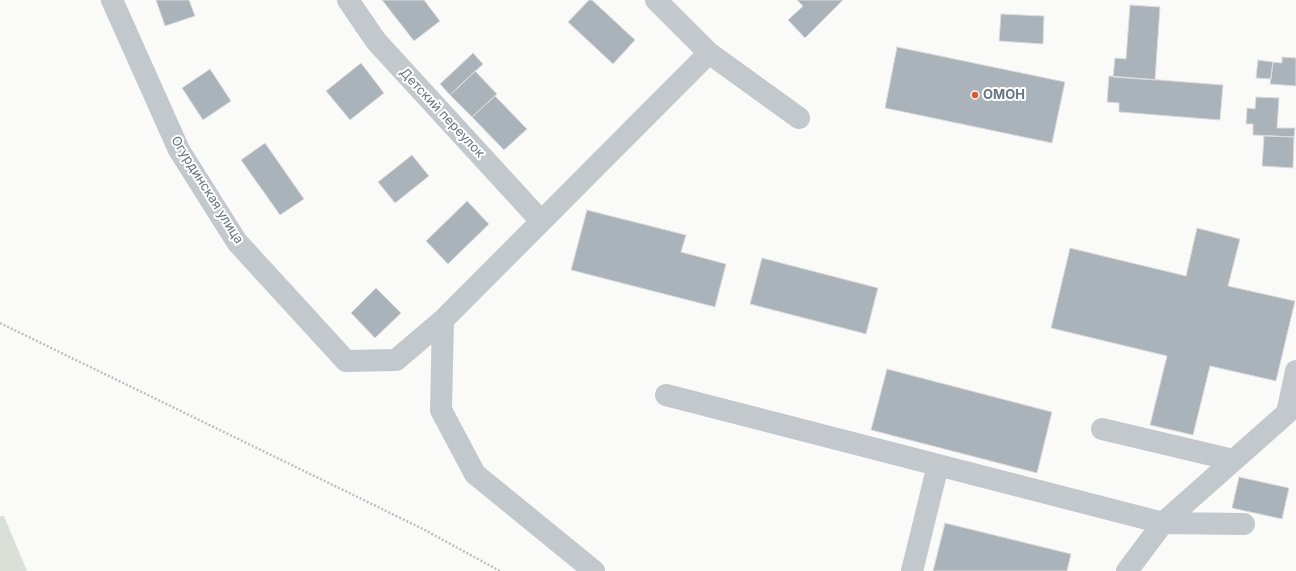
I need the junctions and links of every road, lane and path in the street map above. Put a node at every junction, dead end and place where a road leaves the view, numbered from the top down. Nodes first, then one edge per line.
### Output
1 (112, 0) edge
2 (348, 0) edge
3 (656, 0) edge
4 (709, 53) junction
5 (799, 118) dead end
6 (541, 221) junction
7 (443, 320) junction
8 (0, 323) edge
9 (1296, 370) edge
10 (666, 395) dead end
11 (1102, 429) dead end
12 (1234, 460) junction
13 (938, 465) junction
14 (1163, 523) junction
15 (1244, 524) dead end
16 (500, 571) edge
17 (594, 571) edge
18 (912, 571) edge
19 (1127, 571) edge

1 - 7 street, Огурдинская улица
2 - 6 street, Детский переулок
3 - 4 street
4 - 5 street
4 - 6 street, Огурдинская улица
6 - 7 street, Огурдинская улица
7 - 17 street
8 - 16 path
9 - 12 street
10 - 13 street
11 - 12 street
12 - 14 street
13 - 14 street
13 - 18 street
14 - 15 street
14 - 19 street

